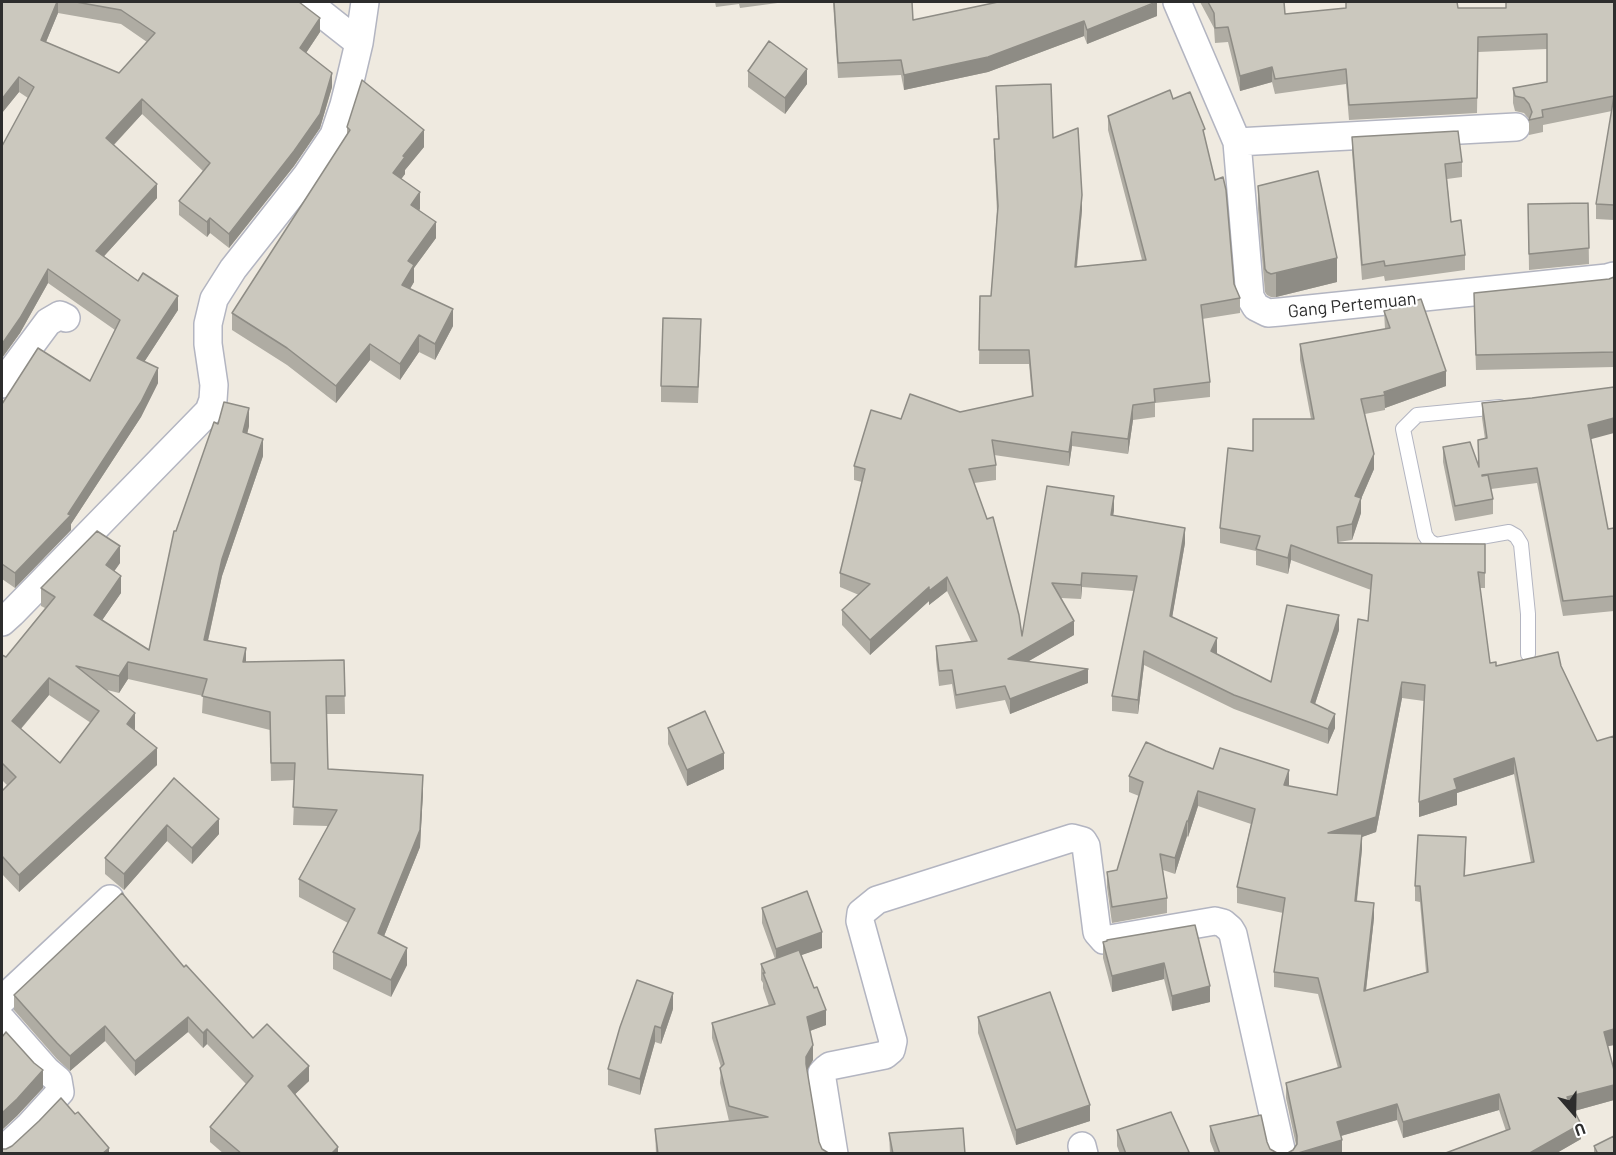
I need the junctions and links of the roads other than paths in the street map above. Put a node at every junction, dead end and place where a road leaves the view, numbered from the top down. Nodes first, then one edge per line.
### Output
1 (307, 2) edge
2 (365, 2) edge
3 (1177, 2) edge
4 (359, 43) junction
5 (1516, 127) dead end
6 (1237, 142) junction
7 (1614, 276) edge
8 (66, 318) dead end
9 (2, 384) edge
10 (1508, 406) edge
11 (2, 622) edge
12 (1528, 654) dead end
13 (110, 899) dead end
14 (2, 1000) edge
15 (2, 1020) edge
16 (2, 1151) edge
17 (834, 1154) edge
18 (1282, 1154) edge

1 - 4 street
2 - 4 street
3 - 6 street, Gang Pertemuan
4 - 11 street
5 - 6 street
6 - 7 street, Gang Pertemuan
8 - 9 street
10 - 12 lane
13 - 14 street
15 - 16 street
17 - 18 street

